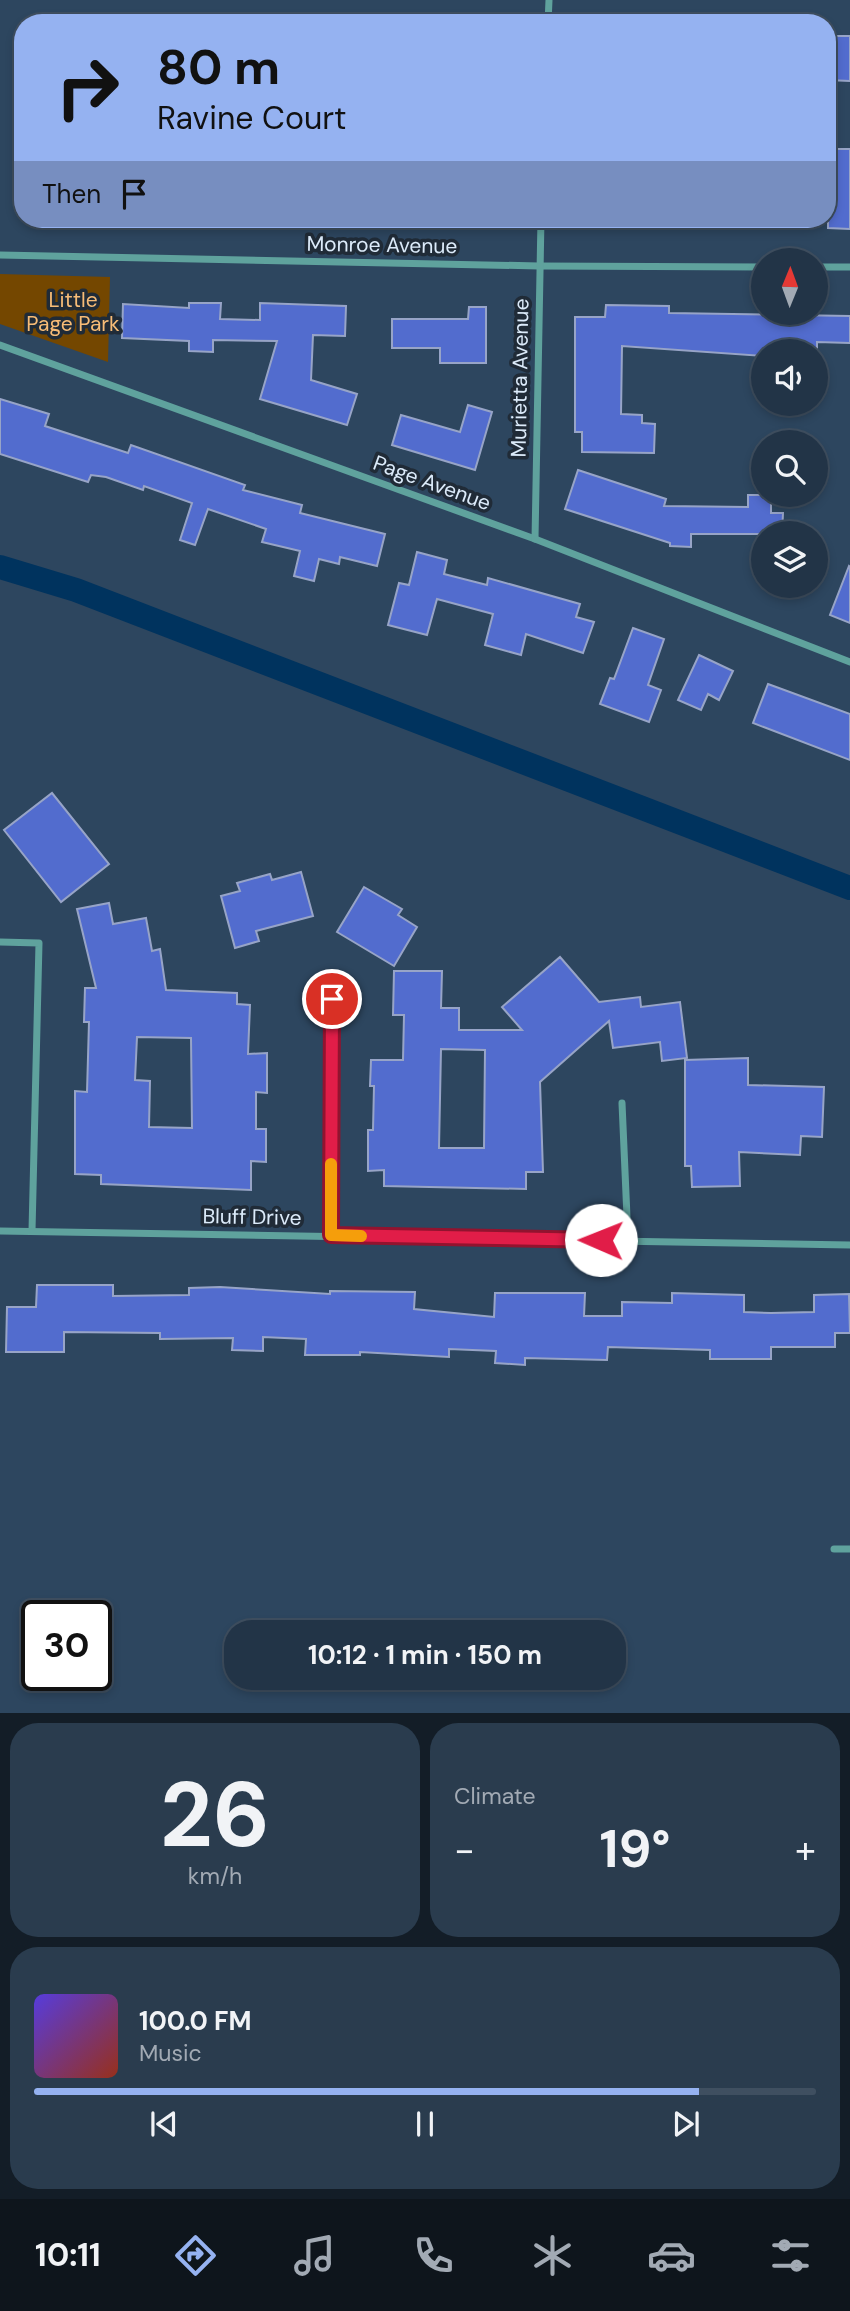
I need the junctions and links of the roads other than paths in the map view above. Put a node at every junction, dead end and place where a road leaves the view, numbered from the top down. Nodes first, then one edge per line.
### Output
1 (541, 228) edge
2 (0, 255) edge
3 (539, 266) junction
4 (751, 267) edge
5 (828, 267) edge
6 (850, 267) edge
7 (0, 345) edge
8 (535, 539) junction
9 (850, 662) edge
10 (0, 942) edge
11 (332, 999) dead end
12 (622, 1103) dead end
13 (0, 1231) edge
14 (32, 1231) junction
15 (331, 1235) junction
16 (628, 1240) junction
17 (850, 1245) edge
18 (834, 1549) dead end
19 (850, 1549) edge

1 - 3 street, Murietta Avenue
2 - 3 street, Monroe Avenue
3 - 4 street, Monroe Avenue
3 - 8 street, Murietta Avenue
5 - 6 street
7 - 8 street, Page Avenue
8 - 9 street, Page Avenue
10 - 14 street
11 - 15 street
12 - 16 street
13 - 14 street, Bluff Drive
14 - 15 street, Bluff Drive
15 - 16 street, Bluff Drive
16 - 17 street, Bluff Drive
18 - 19 street

